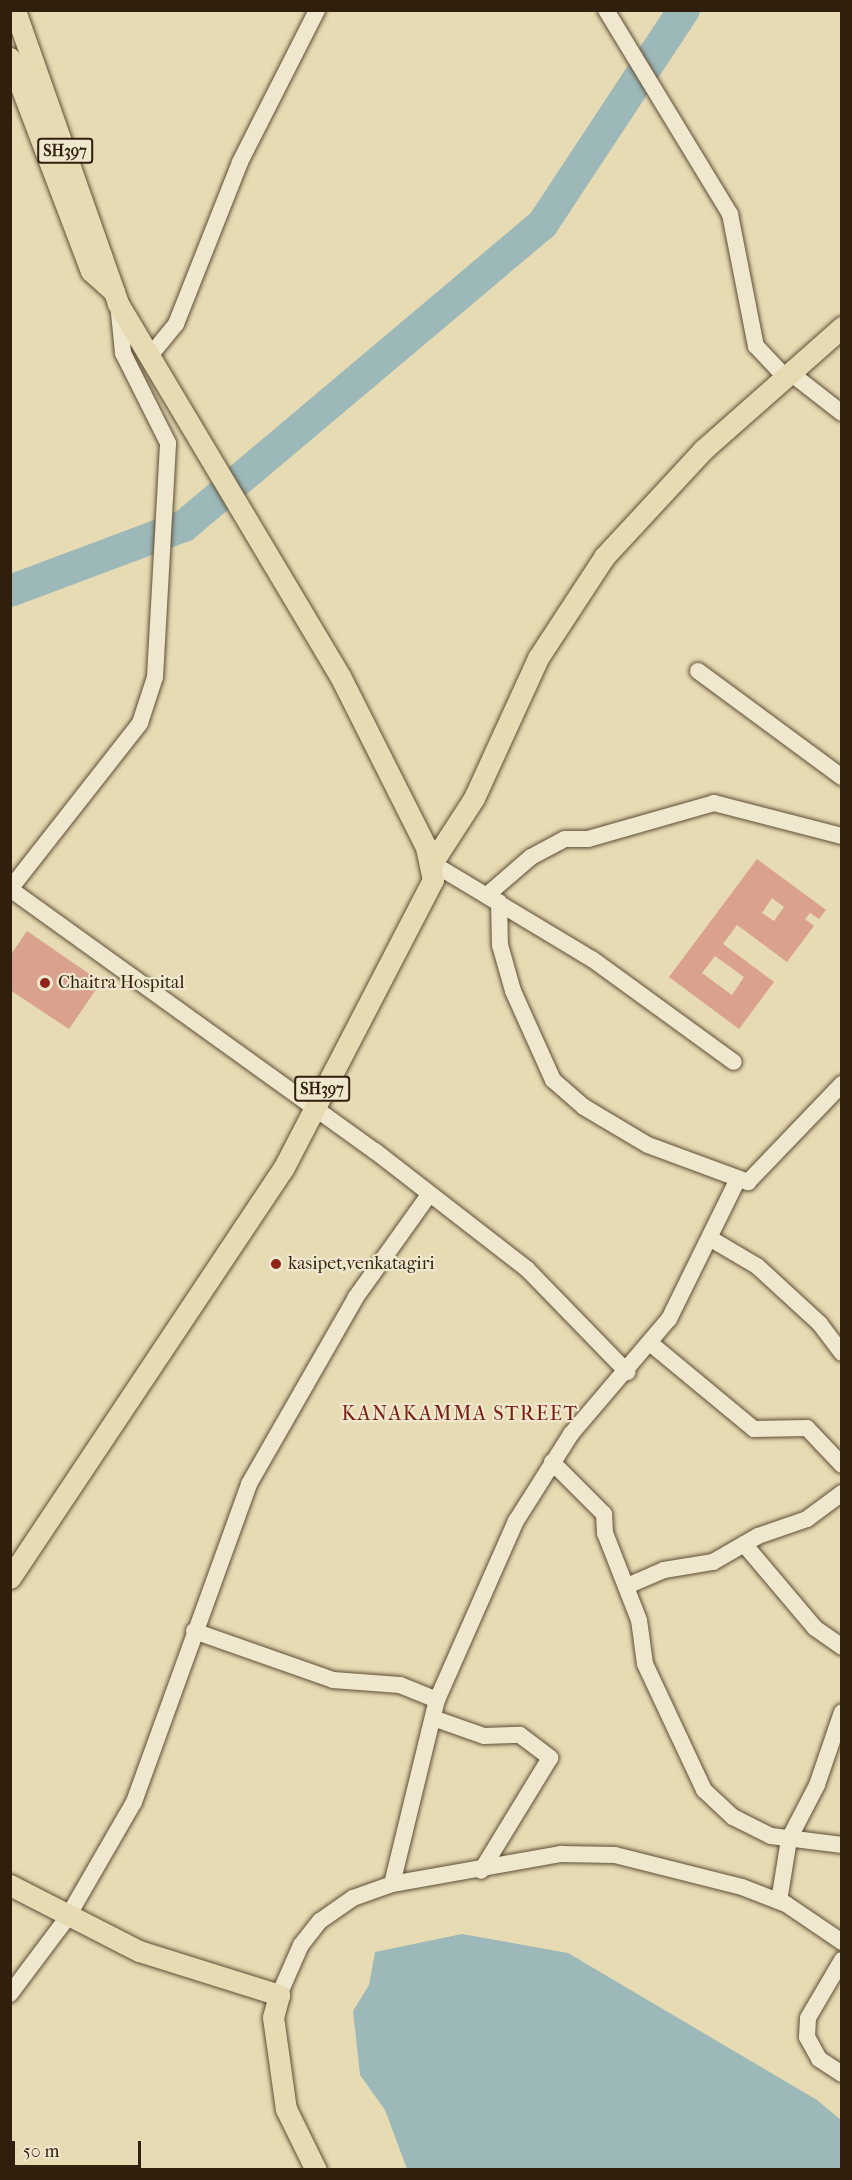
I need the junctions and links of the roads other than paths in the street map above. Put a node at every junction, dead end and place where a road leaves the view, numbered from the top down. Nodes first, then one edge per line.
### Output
1 (15, 10) edge
2 (317, 10) edge
3 (610, 18) edge
4 (10, 58) edge
5 (116, 298) junction
6 (842, 327) edge
7 (149, 357) junction
8 (789, 376) junction
9 (842, 413) edge
10 (698, 671) dead end
11 (842, 777) edge
12 (842, 836) edge
13 (432, 864) junction
14 (10, 889) edge
15 (493, 899) junction
16 (734, 1062) dead end
17 (842, 1084) edge
18 (314, 1107) junction
19 (738, 1179) junction
20 (428, 1196) junction
21 (714, 1233) junction
22 (650, 1343) junction
23 (842, 1353) edge
24 (627, 1372) junction
25 (552, 1462) junction
26 (842, 1465) edge
27 (842, 1493) edge
28 (744, 1544) junction
29 (10, 1578) edge
30 (627, 1586) junction
31 (194, 1630) junction
32 (842, 1647) edge
33 (437, 1700) junction
34 (842, 1712) edge
35 (433, 1718) junction
36 (789, 1839) junction
37 (842, 1845) edge
38 (481, 1871) junction
39 (392, 1884) junction
40 (10, 1885) edge
41 (779, 1901) junction
42 (67, 1918) junction
43 (842, 1942) edge
44 (842, 1960) edge
45 (10, 1994) edge
46 (279, 1995) junction
47 (842, 2074) edge
48 (316, 2169) edge

1 - 5 main road, SH397
2 - 7 street
3 - 8 street
4 - 5 main road, SH397
5 - 7 main road, SH397
5 - 14 street
6 - 8 main road
7 - 13 main road, SH397
8 - 9 street
8 - 13 main road
10 - 11 street
12 - 15 street
13 - 15 street
13 - 18 main road, SH397
14 - 18 street
15 - 16 street
15 - 19 street
17 - 19 street
18 - 20 street
18 - 29 main road, SH397
19 - 21 street
20 - 24 street
20 - 31 street
21 - 22 street
21 - 23 street
22 - 24 street
22 - 26 street
24 - 25 street
25 - 30 street
25 - 33 street
27 - 28 street
28 - 30 street
28 - 32 street
30 - 36 street
31 - 33 street
31 - 42 street
33 - 35 street
34 - 36 street
35 - 38 street
35 - 39 street
36 - 37 street
36 - 41 street
38 - 39 street
38 - 41 street
39 - 46 street
40 - 42 main road
41 - 43 street
42 - 45 street
42 - 46 main road
44 - 47 street
46 - 48 main road

